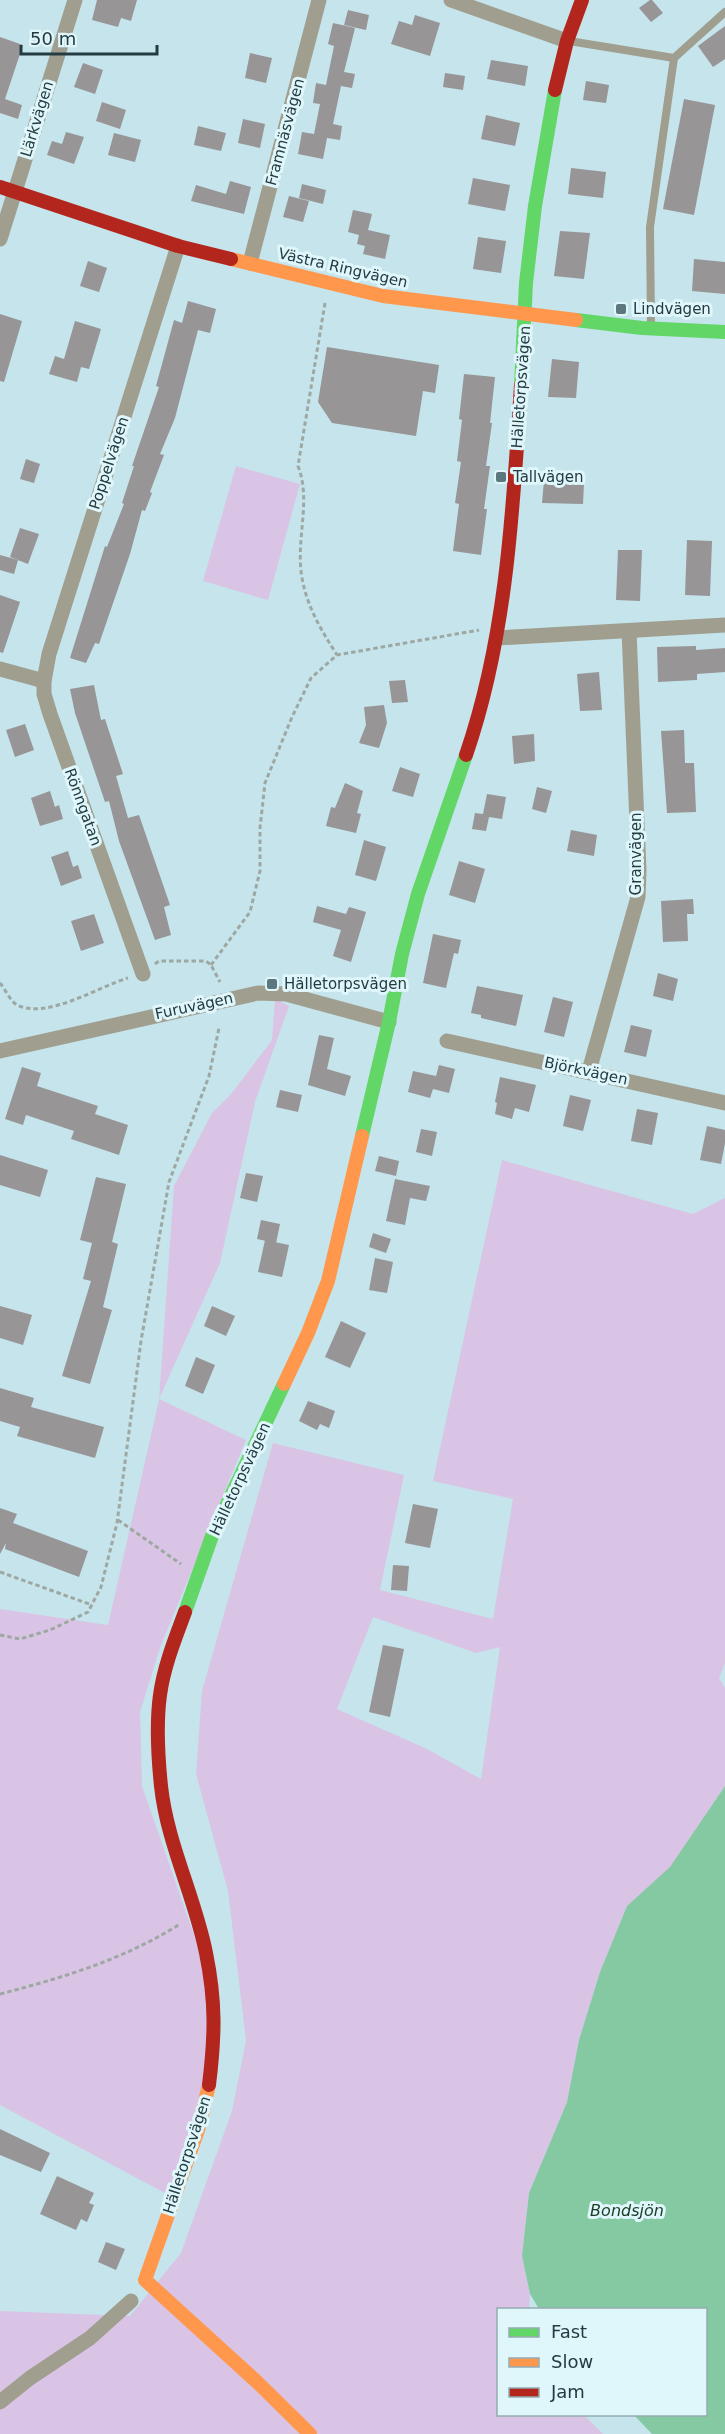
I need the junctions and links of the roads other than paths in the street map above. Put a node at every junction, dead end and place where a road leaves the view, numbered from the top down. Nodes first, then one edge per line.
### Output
1 (75, 0) edge
2 (319, 0) edge
3 (451, 0) edge
4 (582, 0) edge
5 (725, 12) edge
6 (567, 40) junction
7 (674, 57) junction
8 (7, 190) edge
9 (0, 239) edge
10 (178, 246) junction
11 (250, 263) junction
12 (526, 315) junction
13 (651, 328) junction
14 (725, 332) edge
15 (725, 625) edge
16 (629, 631) junction
17 (497, 638) junction
18 (0, 669) edge
19 (44, 681) junction
20 (143, 974) road end
21 (389, 1022) junction
22 (447, 1041) dead end
23 (0, 1051) edge
24 (589, 1071) junction
25 (725, 1102) edge
26 (131, 2301) dead end
27 (0, 2402) edge
28 (310, 2434) edge

1 - 8 street, Lärkvägen
2 - 11 street, Framnäsvägen
3 - 6 street
4 - 6 street, Hälletorpsvägen
5 - 7 lane
6 - 7 lane
6 - 12 street, Hälletorpsvägen
7 - 13 lane
8 - 9 street, Lärkvägen
8 - 10 street, Västra Ringvägen
10 - 11 street, Västra Ringvägen
10 - 19 street, Poppelvägen
11 - 12 street, Västra Ringvägen
12 - 13 street, Västra Ringvägen
12 - 17 street, Hälletorpsvägen
13 - 14 street, Västra Ringvägen
15 - 16 street
16 - 17 street
16 - 24 street, Granvägen
17 - 21 street, Hälletorpsvägen
18 - 19 street
19 - 20 street, Rönngatan
21 - 23 street, Furuvägen
21 - 28 street, Hälletorpsvägen
22 - 24 street, Björkvägen
24 - 25 street, Björkvägen
26 - 27 street

